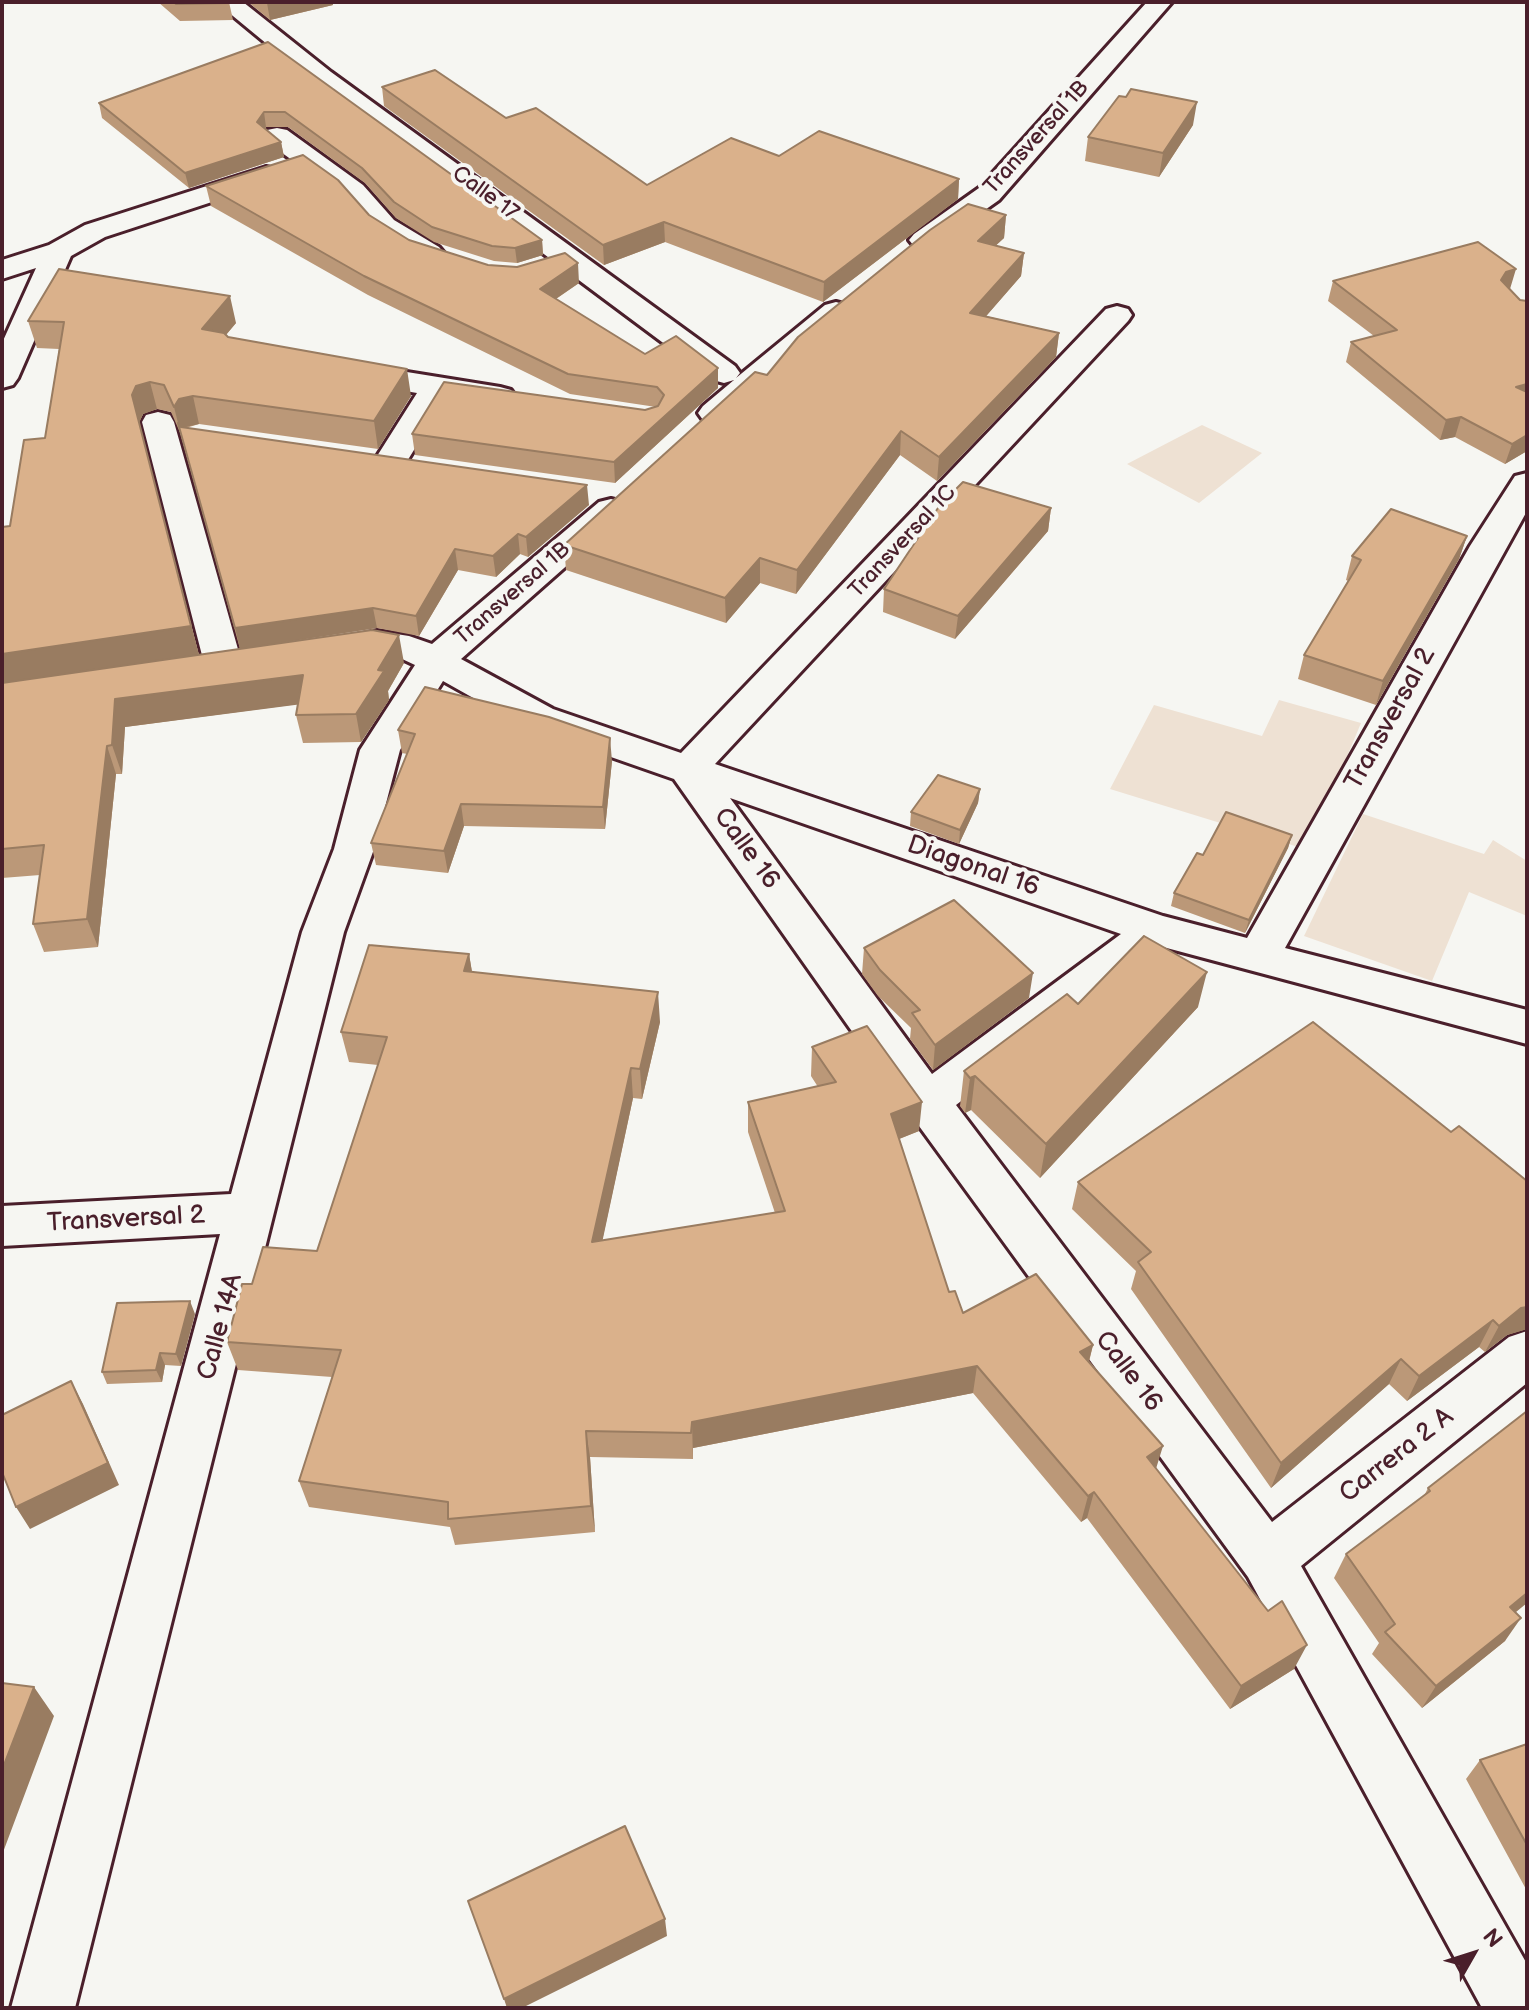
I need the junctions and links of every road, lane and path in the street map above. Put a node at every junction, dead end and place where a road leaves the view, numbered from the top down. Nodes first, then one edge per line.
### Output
1 (228, 2) edge
2 (1160, 2) edge
3 (277, 136) edge
4 (312, 160) junction
5 (2, 251) edge
6 (59, 251) junction
7 (905, 255) edge
8 (572, 259) junction
9 (450, 260) edge
10 (2, 270) edge
11 (532, 271) edge
12 (859, 292) edge
13 (1117, 315) dead end
14 (5, 367) edge
15 (319, 367) edge
16 (742, 387) junction
17 (436, 388) junction
18 (526, 400) edge
19 (158, 422) dead end
20 (689, 437) edge
21 (389, 464) edge
22 (1527, 483) edge
23 (577, 490) edge
24 (316, 653) edge
25 (436, 661) junction
26 (224, 667) edge
27 (688, 769) junction
28 (1156, 930) junction
29 (1258, 957) junction
30 (1527, 1027) edge
31 (927, 1102) junction
32 (250, 1213) junction
33 (2, 1226) edge
34 (1527, 1353) edge
35 (1267, 1559) junction
36 (43, 2008) edge
37 (1517, 2008) edge

1 - 8 street, Calle 17
2 - 7 street, Transversal 1B
3 - 4 street
4 - 6 street
4 - 9 street
5 - 6 street
6 - 10 street
6 - 14 street
8 - 11 street
8 - 16 street, Calle 17
12 - 16 street
13 - 27 street, Transversal 1C
15 - 17 street
16 - 20 street
17 - 18 street
17 - 21 street
19 - 26 street
22 - 29 street, Transversal 2
23 - 25 street, Transversal 1B
24 - 25 street, Transversal 1B
25 - 27 street, Diagonal 16
25 - 32 street, Calle 14A
27 - 28 street, Diagonal 16
27 - 31 street, Calle 16
28 - 29 street, Diagonal 16
28 - 31 street
29 - 30 street, Diagonal 16
31 - 35 street, Calle 16
32 - 33 street, Transversal 2
32 - 36 street, Calle 14A
34 - 35 street, Carrera 2 A
35 - 37 street, Calle 16

